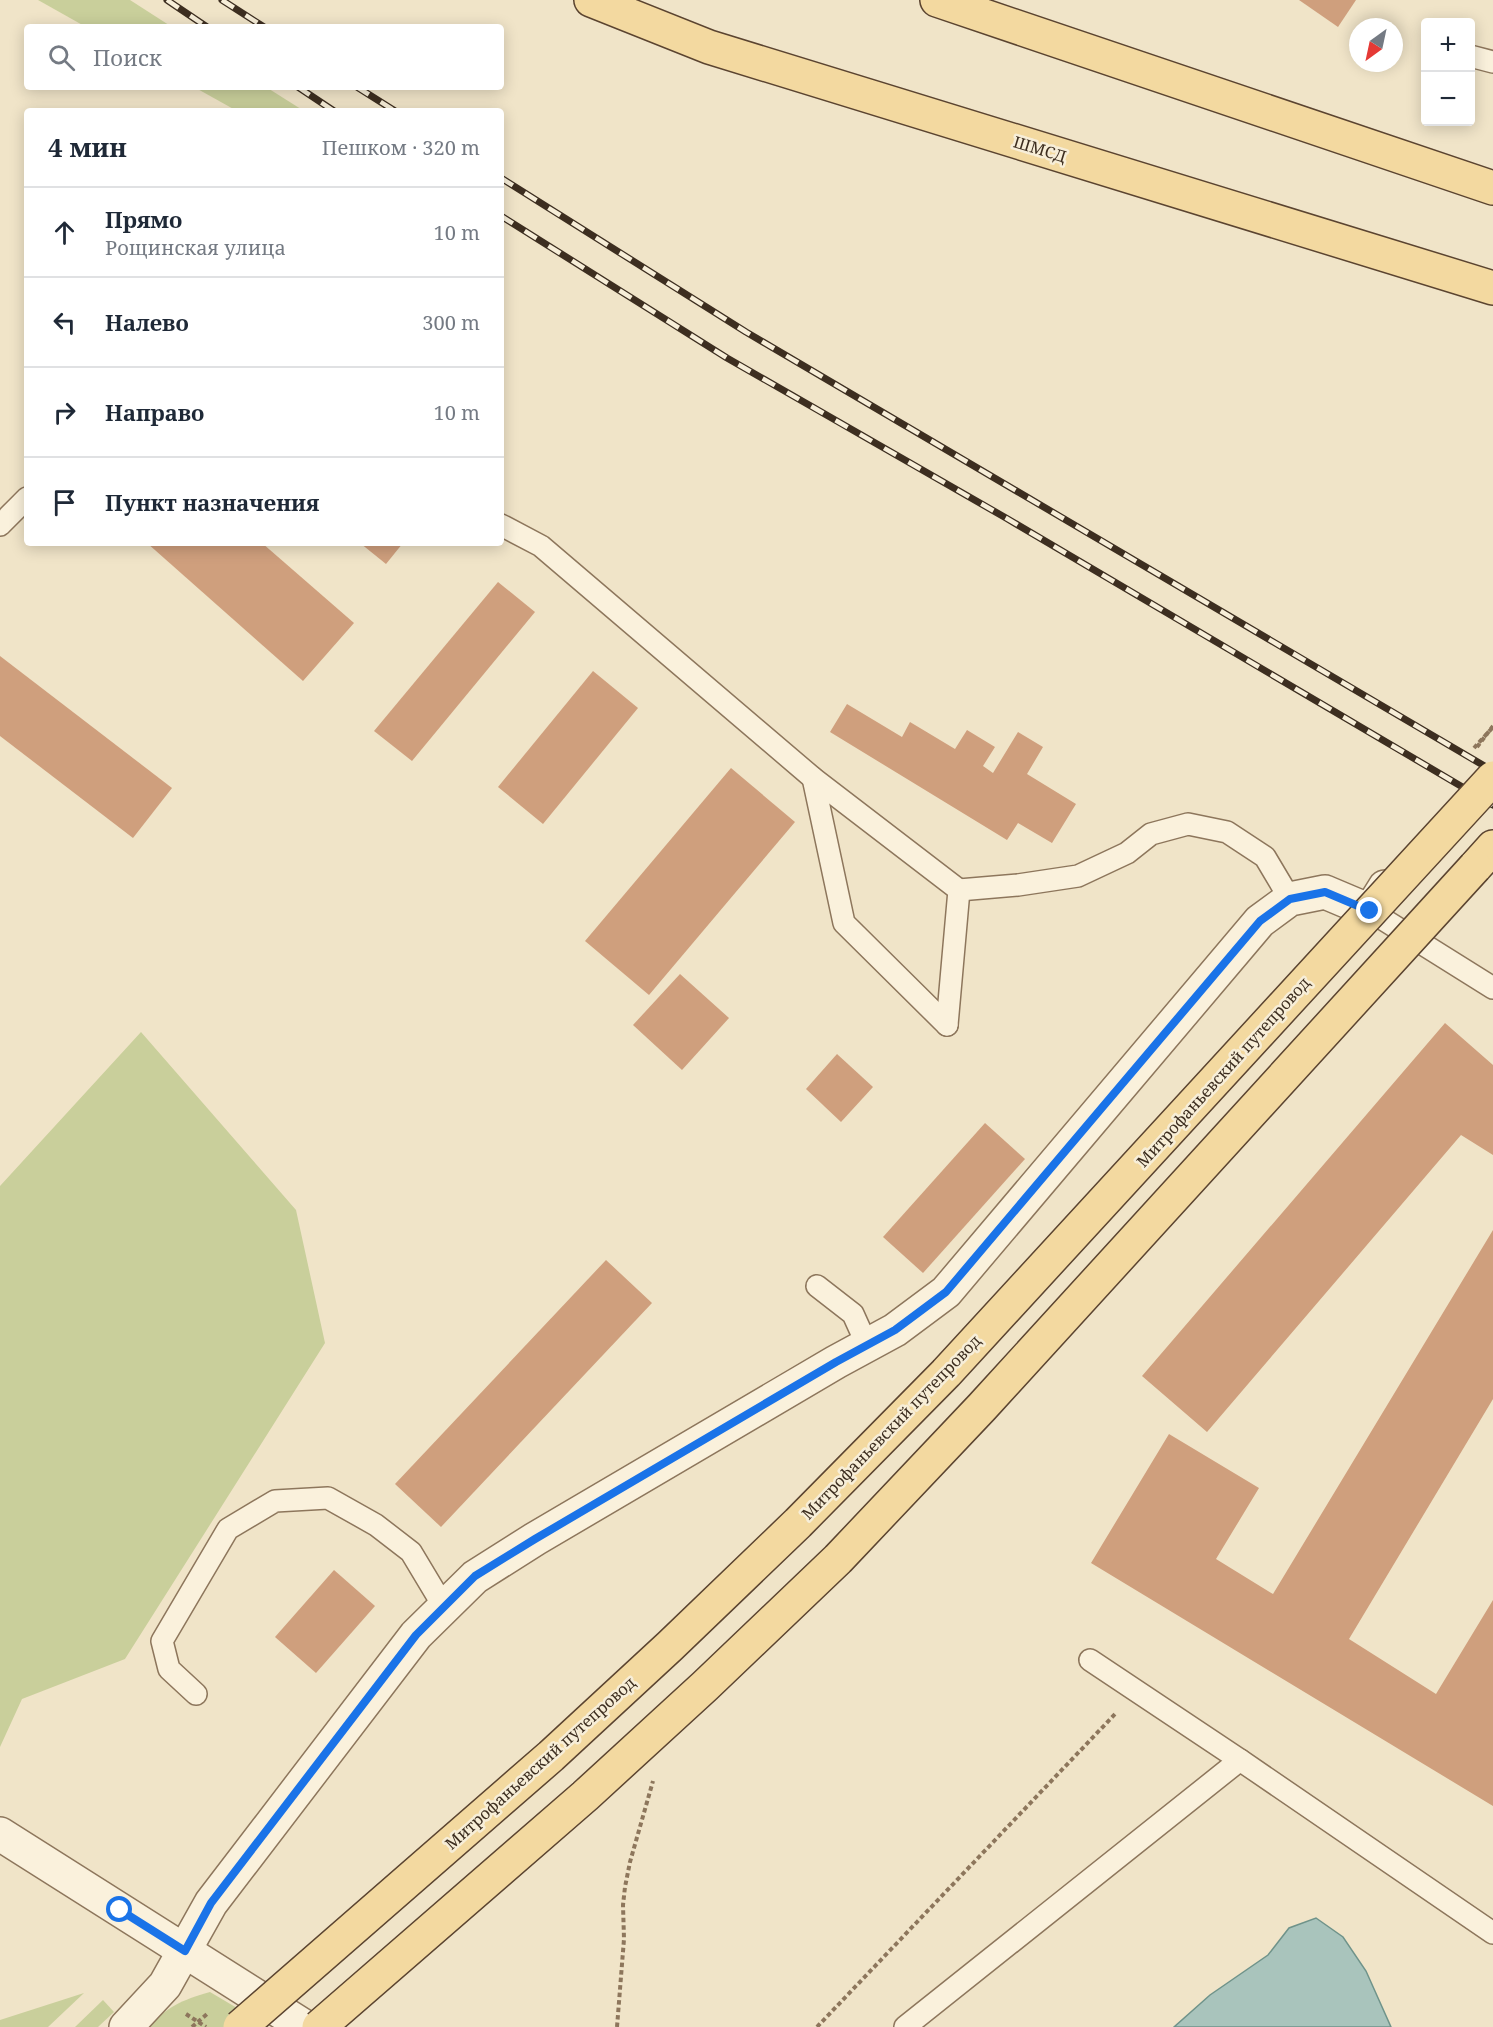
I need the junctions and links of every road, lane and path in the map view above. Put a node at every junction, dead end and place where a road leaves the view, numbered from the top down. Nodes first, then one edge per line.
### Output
1 (591, 0) edge
2 (937, 0) edge
3 (1475, 57) edge
4 (1493, 62) edge
5 (1493, 188) edge
6 (1493, 288) edge
7 (24, 501) edge
8 (0, 525) edge
9 (504, 527) edge
10 (1493, 727) edge
11 (1481, 758) edge
12 (813, 778) junction
13 (1493, 778) edge
14 (1493, 847) edge
15 (959, 890) junction
16 (1290, 899) junction
17 (1370, 911) junction
18 (1493, 988) edge
19 (817, 1286) dead end
20 (867, 1345) junction
21 (444, 1607) junction
22 (1090, 1660) dead end
23 (1136, 1692) junction
24 (196, 1694) dead end
25 (1240, 1760) junction
26 (0, 1834) edge
27 (1493, 1933) edge
28 (185, 1951) junction
29 (210, 2012) dead end
30 (184, 2013) dead end
31 (618, 2015) dead end
32 (126, 2027) edge
33 (192, 2027) edge
34 (206, 2027) edge
35 (240, 2027) edge
36 (305, 2027) edge
37 (319, 2027) edge
38 (617, 2027) edge
39 (818, 2027) edge
40 (904, 2027) edge

1 - 6 main road, ШМСД
2 - 5 main road
3 - 4 lane
7 - 8 lane
9 - 12 lane
10 - 11 path, bridge
11 - 17 street
12 - 15 lane
12 - 15 lane
13 - 35 main road, Митрофаньевский путепровод, bridge
14 - 37 main road, bridge
15 - 16 lane
16 - 17 street
16 - 20 street
17 - 18 lane
19 - 20 lane
20 - 21 street
21 - 24 lane
21 - 28 street
22 - 23 lane
23 - 25 lane
23 - 39 path
25 - 27 lane
25 - 40 lane
26 - 28 street
28 - 32 street
28 - 36 street
29 - 33 path, bridge
30 - 34 path
31 - 38 path

